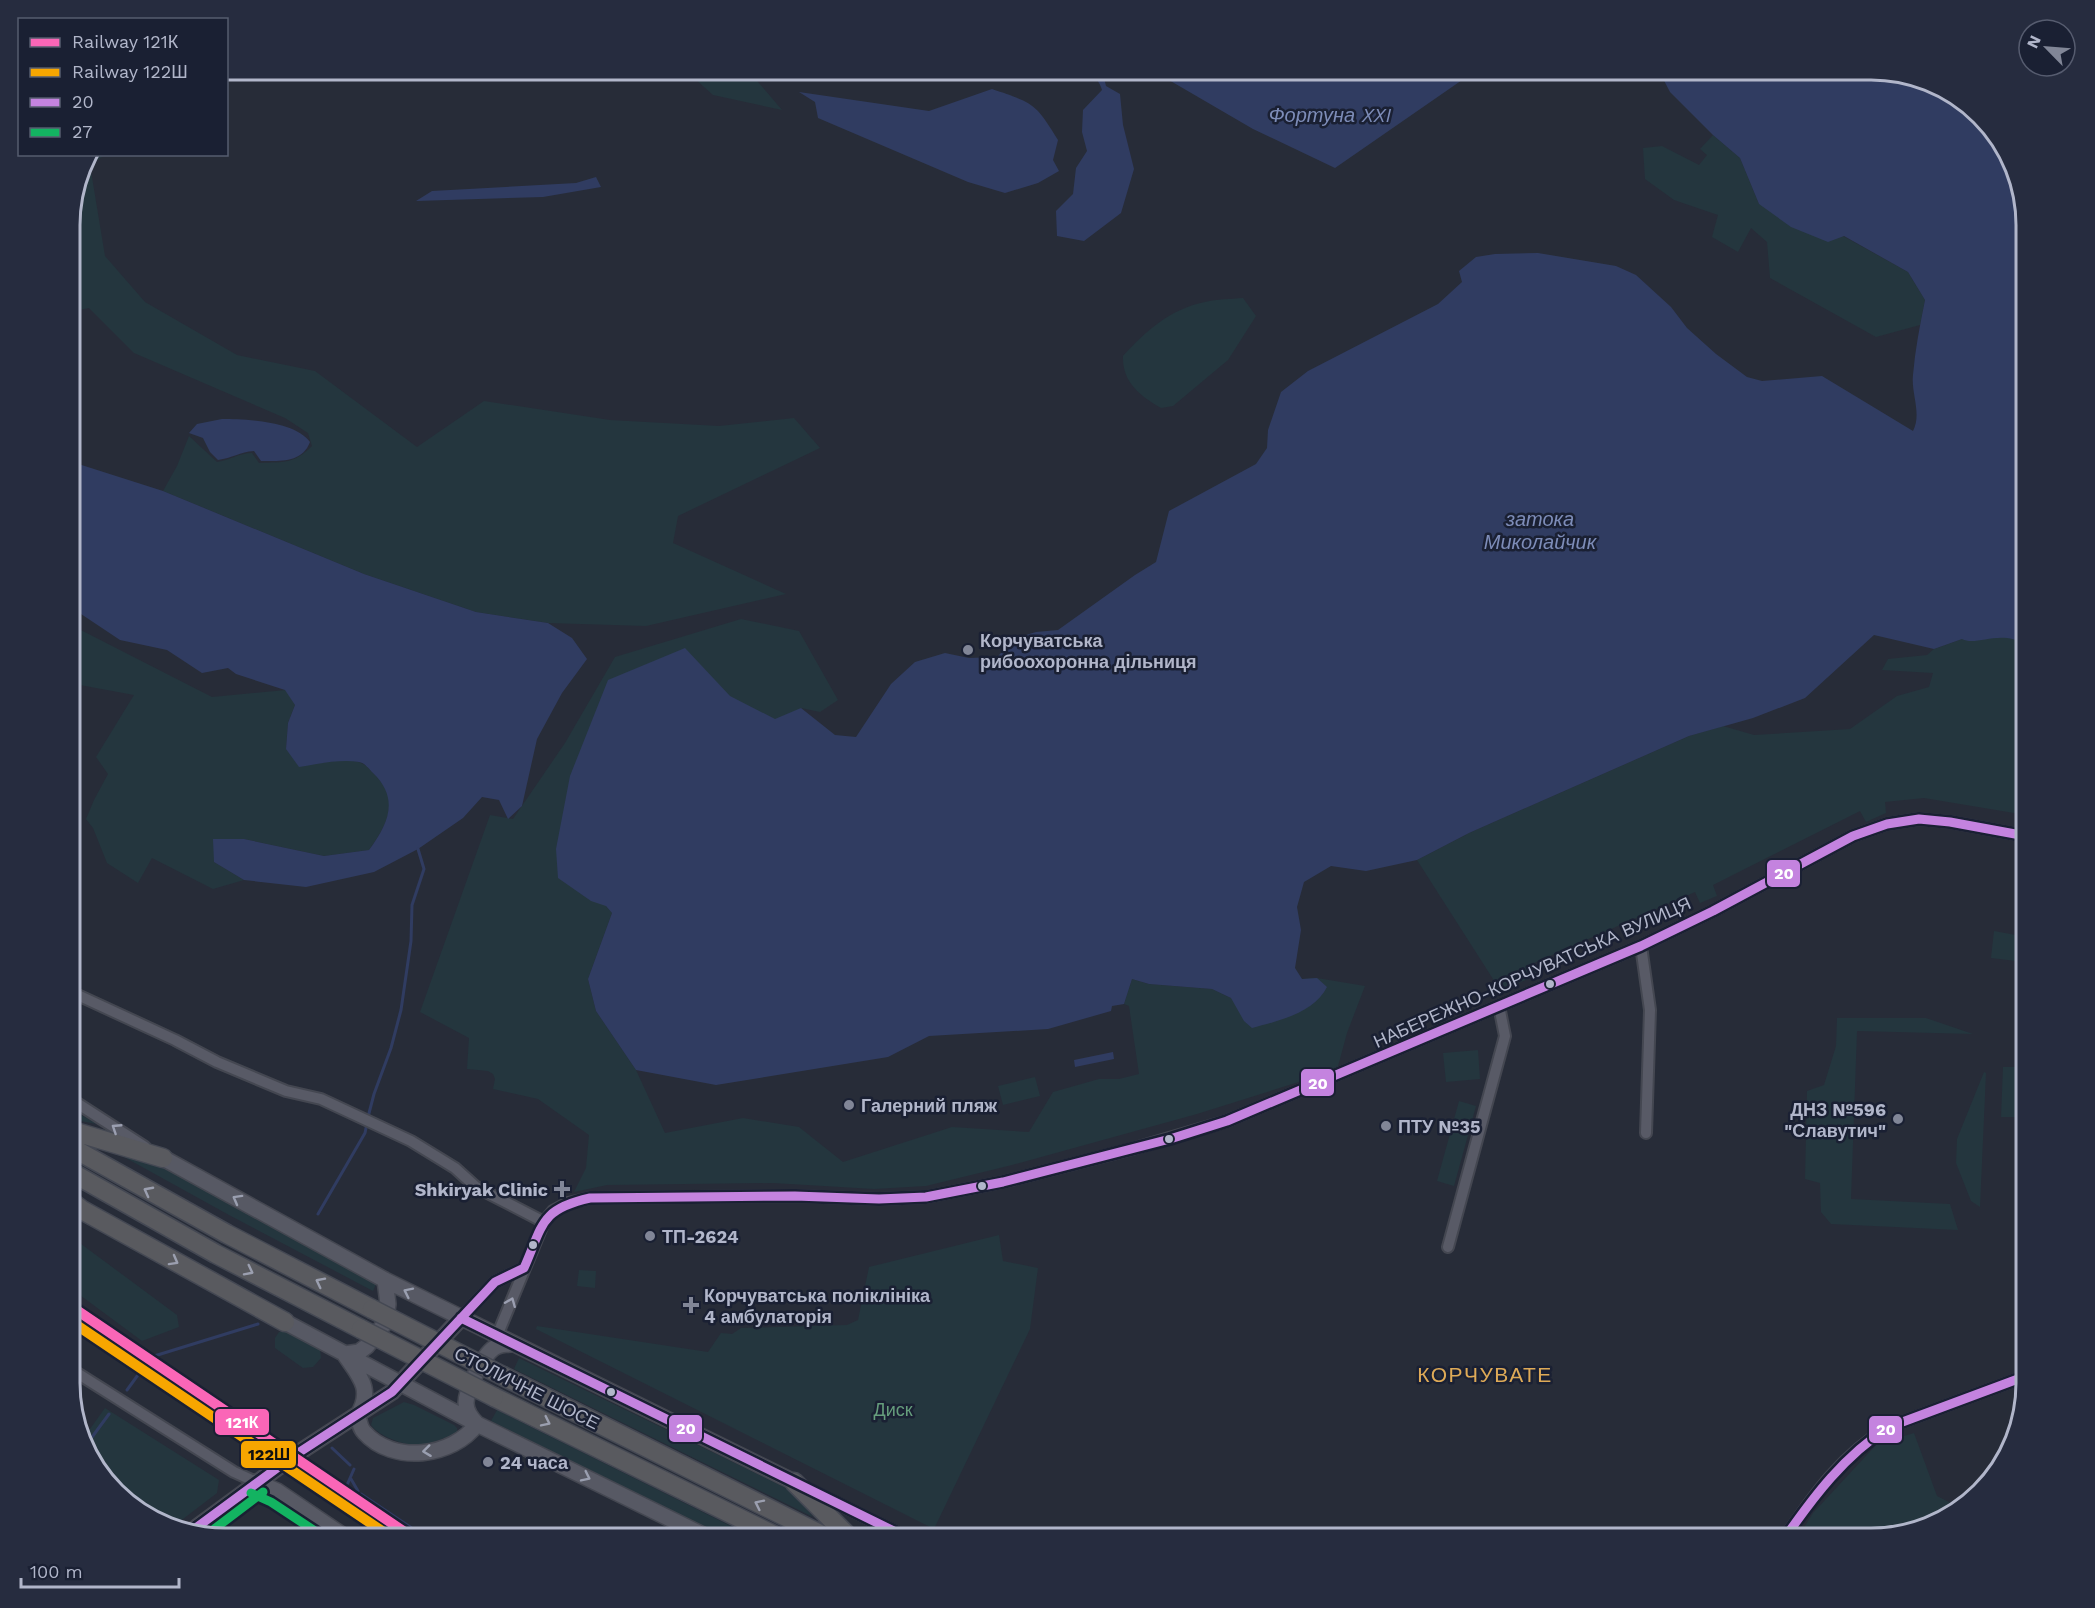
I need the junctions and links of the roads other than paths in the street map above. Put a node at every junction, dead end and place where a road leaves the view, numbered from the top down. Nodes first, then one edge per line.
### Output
1 (2016, 834) edge
2 (1641, 946) junction
3 (80, 997) edge
4 (1499, 1006) junction
5 (80, 1105) edge
6 (80, 1133) edge
7 (1646, 1133) dead end
8 (80, 1152) edge
9 (163, 1158) junction
10 (80, 1177) edge
11 (80, 1208) edge
12 (544, 1222) junction
13 (1448, 1247) dead end
14 (524, 1268) junction
15 (385, 1280) junction
16 (461, 1318) junction
17 (285, 1322) joint
18 (497, 1336) junction
19 (512, 1344) junction
20 (345, 1354) junction
21 (80, 1375) edge
22 (2016, 1380) edge
23 (401, 1384) junction
24 (358, 1415) junction
25 (477, 1424) junction
26 (256, 1482) junction
27 (794, 1482) junction
28 (198, 1526) edge
29 (332, 1528) edge
30 (689, 1528) edge
31 (760, 1528) edge
32 (808, 1528) edge
33 (840, 1528) edge
34 (888, 1528) edge
35 (1792, 1528) edge

1 - 2 street, НАБЕРЕЖНО-КОРЧУВАТСЬКА ВУЛИЦЯ
2 - 4 street, НАБЕРЕЖНО-КОРЧУВАТСЬКА ВУЛИЦЯ
2 - 7 street
3 - 12 street
4 - 12 street, НАБЕРЕЖНО-КОРЧУВАТСЬКА ВУЛИЦЯ
4 - 13 street
9 -> 5 street
6 - 9 highway
32 -> 8 highway, СТОЛИЧНЕ ШОСЕ, bridge
15 -> 9 main road
10 -> 31 highway, СТОЛИЧНЕ ШОСЕ, bridge
11 -> 17 highway
12 - 14 street
14 - 16 street
18 -> 14 street
16 -> 15 main road
15 - 20 main road
16 - 18 main road
16 - 23 main road
17 - 20 main road
18 - 19 main road
19 - 25 main road
19 - 27 main road
20 - 23 main road
20 - 24 main road
21 - 26 street
22 - 35 street
23 - 24 main road
23 - 25 main road
25 -> 24 main road
24 - 26 main road
25 -> 30 main road
26 - 28 main road
26 - 29 main road
27 - 33 highway
27 - 34 street

